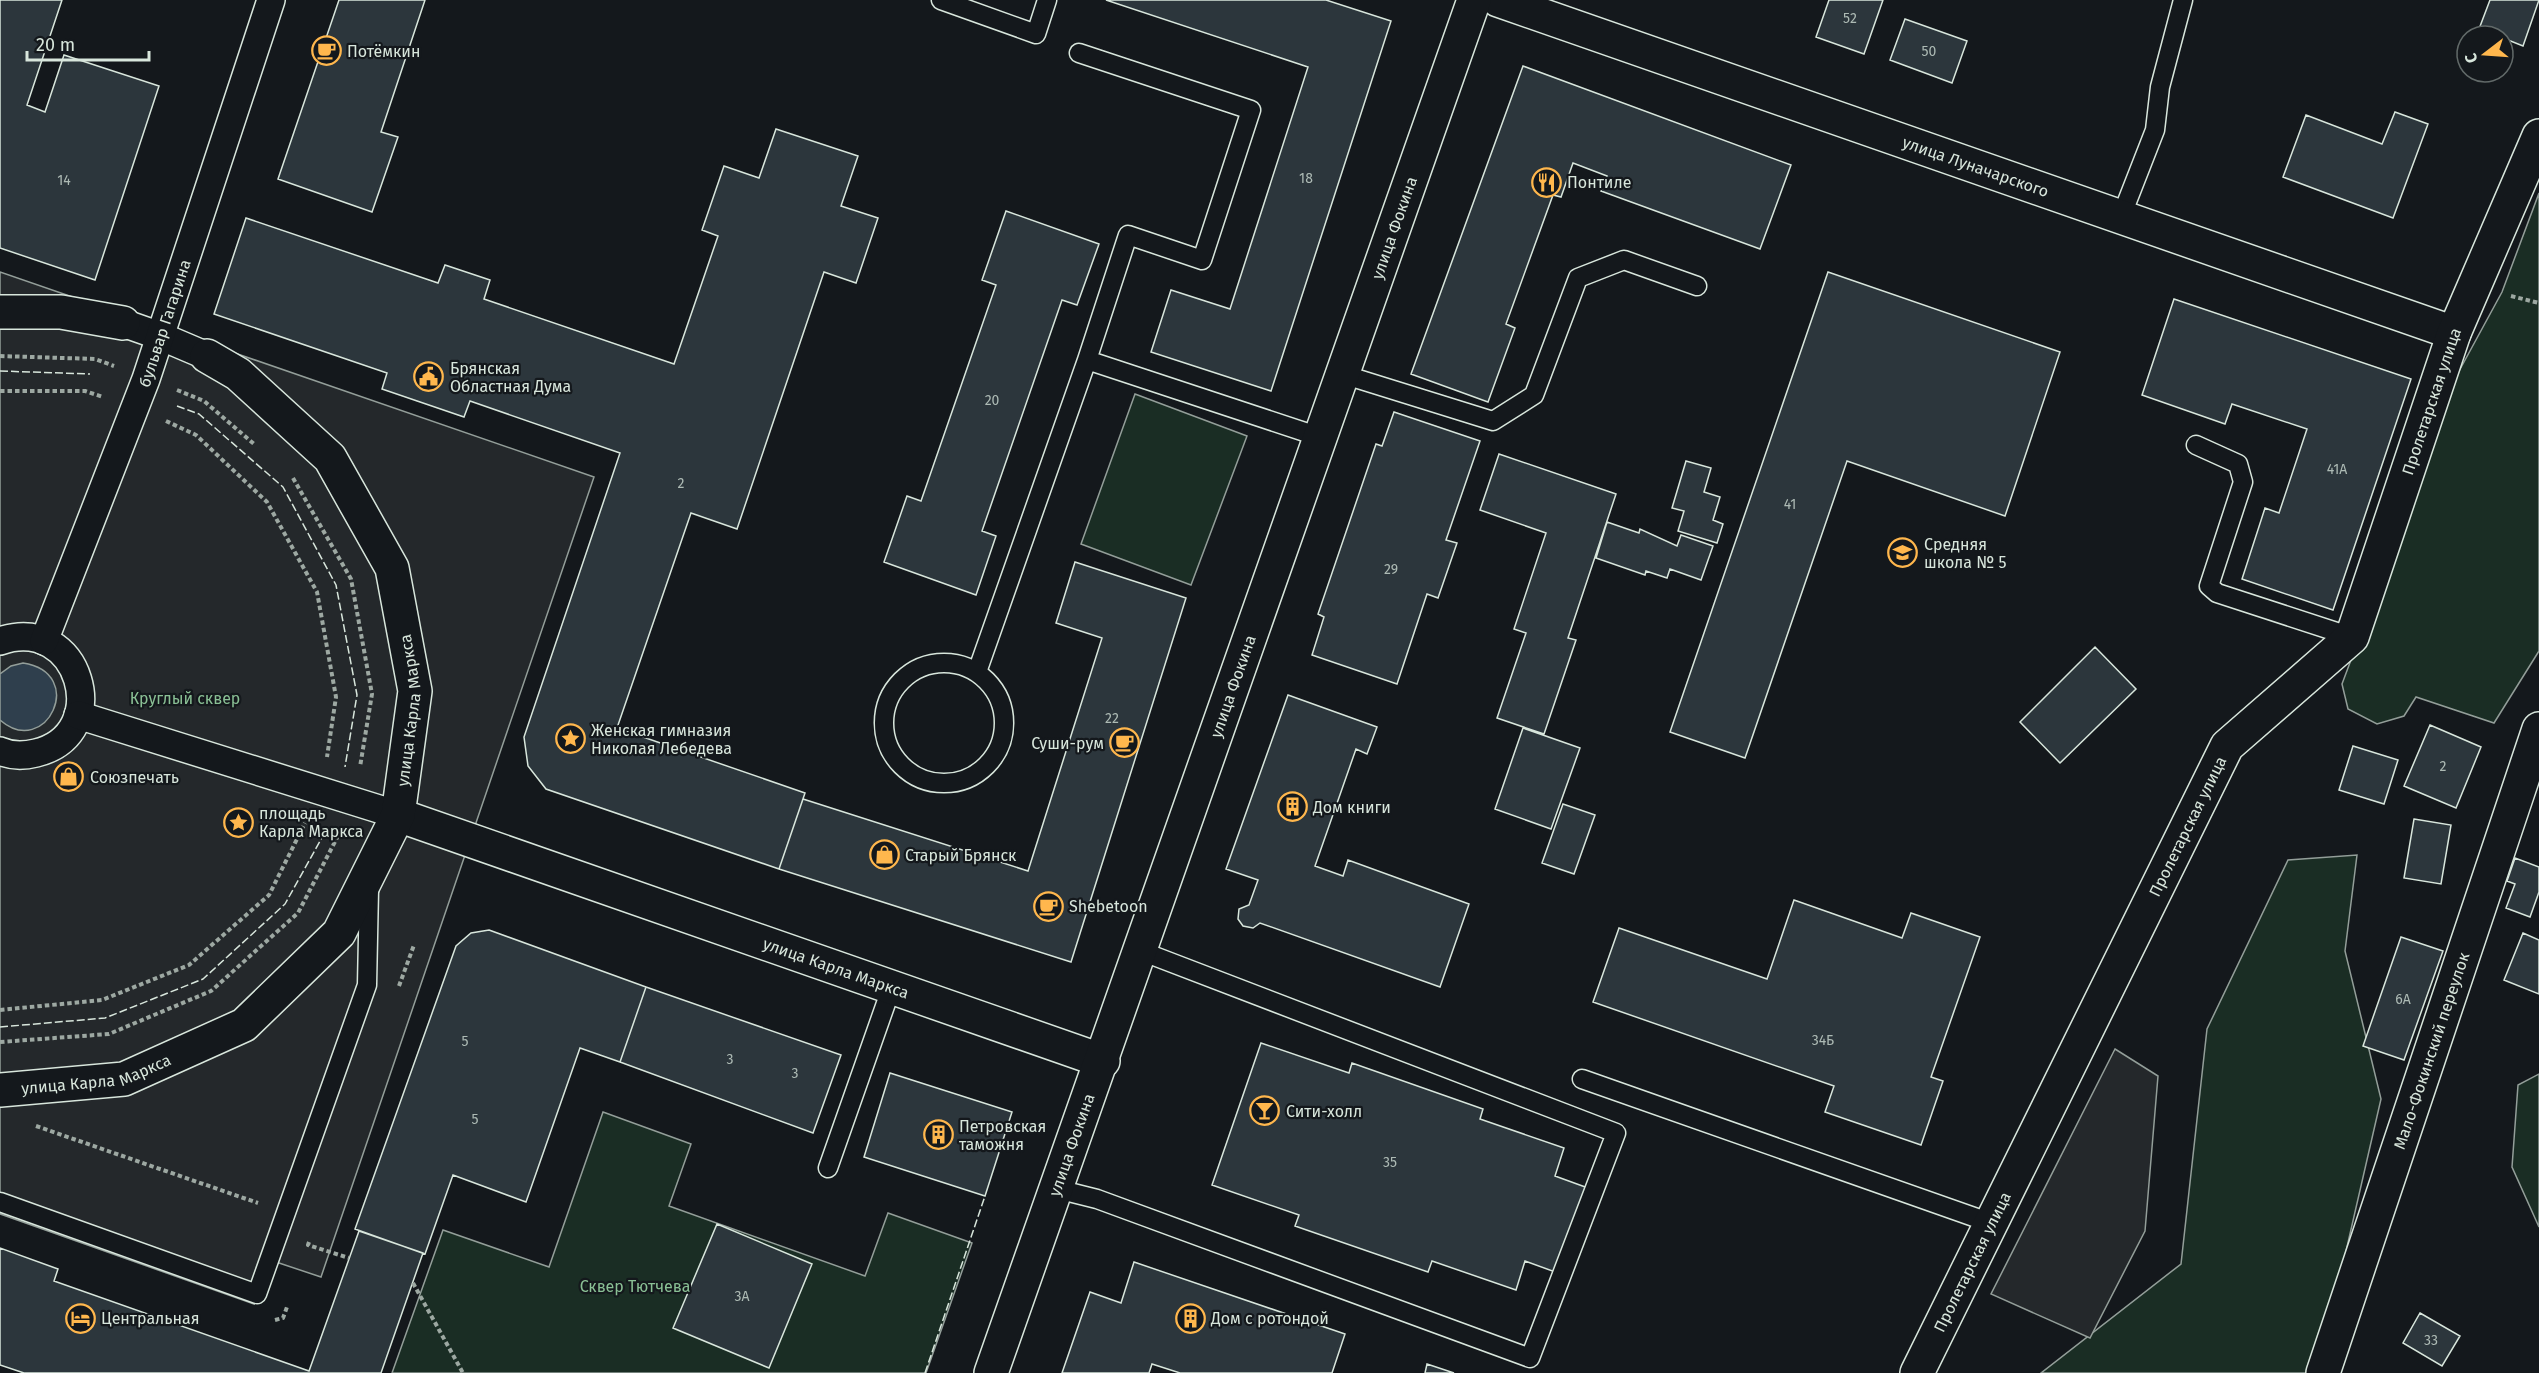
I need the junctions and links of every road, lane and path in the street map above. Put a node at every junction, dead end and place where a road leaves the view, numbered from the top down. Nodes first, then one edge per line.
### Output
1 (271, 0) edge
2 (941, 0) edge
3 (1047, 0) edge
4 (1474, 0) edge
5 (1498, 0) edge
6 (2183, 0) edge
7 (1078, 53) dead end
8 (2539, 136) edge
9 (2121, 217) junction
10 (1697, 286) dead end
11 (0, 312) edge
12 (123, 323) joint
13 (2454, 333) junction
14 (160, 336) junction
15 (0, 356) edge
16 (207, 356) joint
17 (1087, 360) junction
18 (1342, 374) junction
19 (146, 379) junction
20 (0, 391) edge
21 (134, 407) junction
22 (1320, 437) junction
23 (2196, 445) dead end
24 (257, 447) dead end
25 (293, 477) dead end
26 (2352, 637) junction
27 (0, 641) edge
28 (44, 641) junction
29 (977, 672) junction
30 (78, 715) junction
31 (2539, 729) edge
32 (2, 758) edge
33 (321, 791) junction
34 (350, 800) junction
35 (398, 815) junction
36 (369, 875) junction
37 (414, 945) dead end
38 (1141, 951) junction
39 (891, 988) junction
40 (398, 989) dead end
41 (0, 1010) edge
42 (0, 1042) edge
43 (1103, 1061) junction
44 (1582, 1079) dead end
45 (0, 1090) edge
46 (33, 1125) dead end
47 (828, 1168) dead end
48 (1057, 1189) junction
49 (0, 1202) edge
50 (286, 1213) junction
51 (1991, 1223) junction
52 (349, 1258) dead end
53 (413, 1283) dead end
54 (463, 1373) edge
55 (991, 1373) edge
56 (1917, 1373) edge
57 (2323, 1373) edge

1 - 14 street, бульвар Гагарина
2 - 3 lane
4 - 18 street, улица Фокина
5 - 9 street, улица Луначарского
6 - 9 lane
7 - 17 lane
8 - 13 street, Пролетарская улица
9 - 13 street, улица Луначарского
10 - 18 lane
11 - 12 street, улица Карла Маркса
12 - 14 street, улица Карла Маркса
13 - 26 street, Пролетарская улица
14 - 16 street, улица Карла Маркса
14 - 19 street, бульвар Гагарина
15 - 19 path
16 - 35 street, улица Карла Маркса
17 - 22 lane
17 - 29 lane
18 - 22 street, улица Фокина
19 - 21 street, бульвар Гагарина
19 - 24 path
20 - 21 path
21 - 28 street, бульвар Гагарина
21 - 33 path
22 - 38 street, улица Фокина
23 - 26 lane
25 - 34 path
26 - 51 street, Пролетарская улица
27 - 28 street
28 - 30 street
29 - 29 lane
30 - 32 street
30 - 33 street, улица Карла Маркса
31 - 57 street, Мало-Фокинский переулок
33 - 34 street, улица Карла Маркса
33 - 41 path
34 - 35 street, улица Карла Маркса
34 - 42 path
35 - 36 street, улица Карла Маркса
35 - 39 street, улица Карла Маркса
36 - 45 street, улица Карла Маркса
36 - 50 lane
37 - 40 path
38 - 43 street, улица Фокина
38 - 48 lane
39 - 43 street, улица Карла Маркса
39 - 47 lane
43 - 48 street, улица Фокина
44 - 51 lane
46 - 50 path
48 - 55 street, улица Фокина
49 - 50 lane
50 - 52 path
51 - 56 street, Пролетарская улица
53 - 54 path

